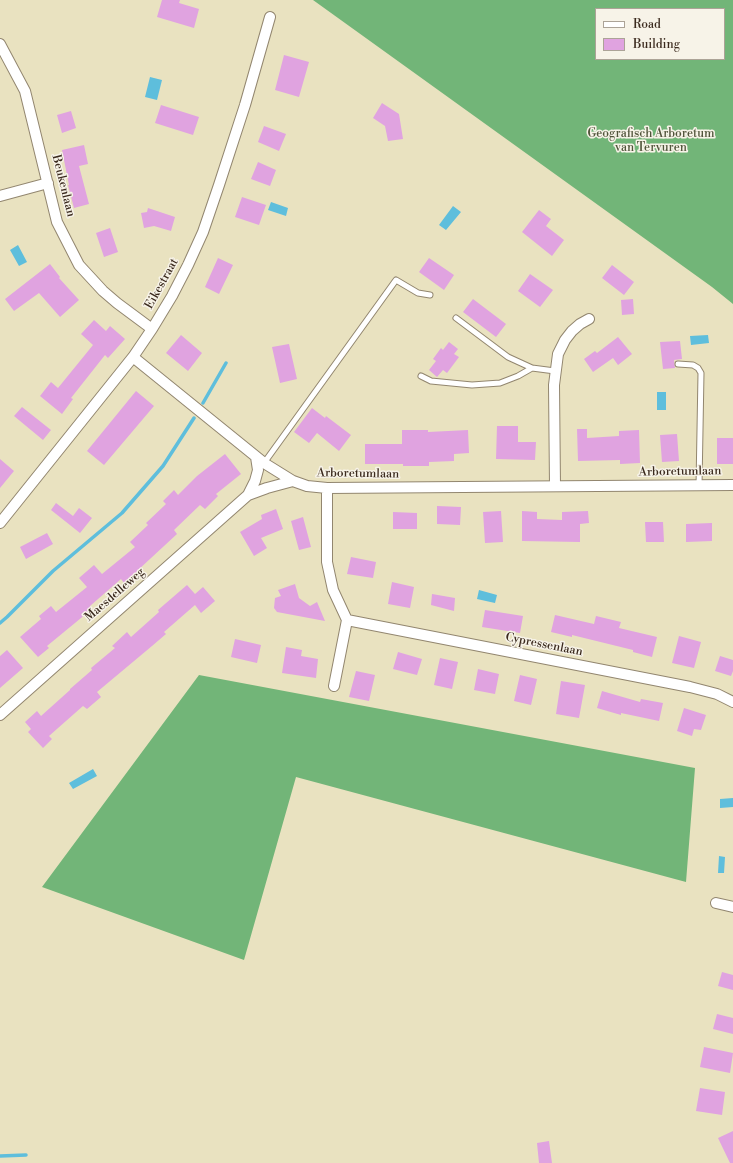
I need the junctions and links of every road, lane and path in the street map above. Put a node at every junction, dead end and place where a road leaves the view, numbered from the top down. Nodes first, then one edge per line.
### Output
1 (270, 17) dead end
2 (0, 44) edge
3 (48, 183) junction
4 (0, 196) edge
5 (430, 295) dead end
6 (456, 318) dead end
7 (589, 319) dead end
8 (152, 329) junction
9 (133, 357) junction
10 (678, 364) dead end
11 (532, 368) junction
12 (555, 371) junction
13 (421, 376) dead end
14 (260, 460) junction
15 (293, 481) junction
16 (733, 485) edge
17 (555, 486) junction
18 (699, 486) junction
19 (327, 488) junction
20 (248, 495) junction
21 (4, 511) edge
22 (0, 523) edge
23 (347, 620) junction
24 (334, 686) dead end
25 (733, 702) edge
26 (0, 715) edge
27 (716, 903) dead end
28 (733, 907) edge

1 - 8 street, Eikestraat
2 - 3 street, Beukenlaan
3 - 4 street
3 - 8 street, Beukenlaan
5 - 14 lane
6 - 11 lane
7 - 12 street
8 - 9 street, Eikestraat
9 - 14 street, Arboretumlaan
9 - 21 street, Eikestraat
10 - 18 lane
11 - 12 lane
11 - 13 lane
12 - 17 street
14 - 15 street, Arboretumlaan
14 - 20 street, Maesdelleweg
15 - 19 street, Arboretumlaan
15 - 20 street, Maesdelleweg
16 - 18 street, Arboretumlaan
17 - 18 street, Arboretumlaan
17 - 19 street, Arboretumlaan
19 - 23 street
20 - 26 street, Maesdelleweg
21 - 22 street, Eikestraat
23 - 24 street
23 - 25 street, Cypressenlaan
27 - 28 street

